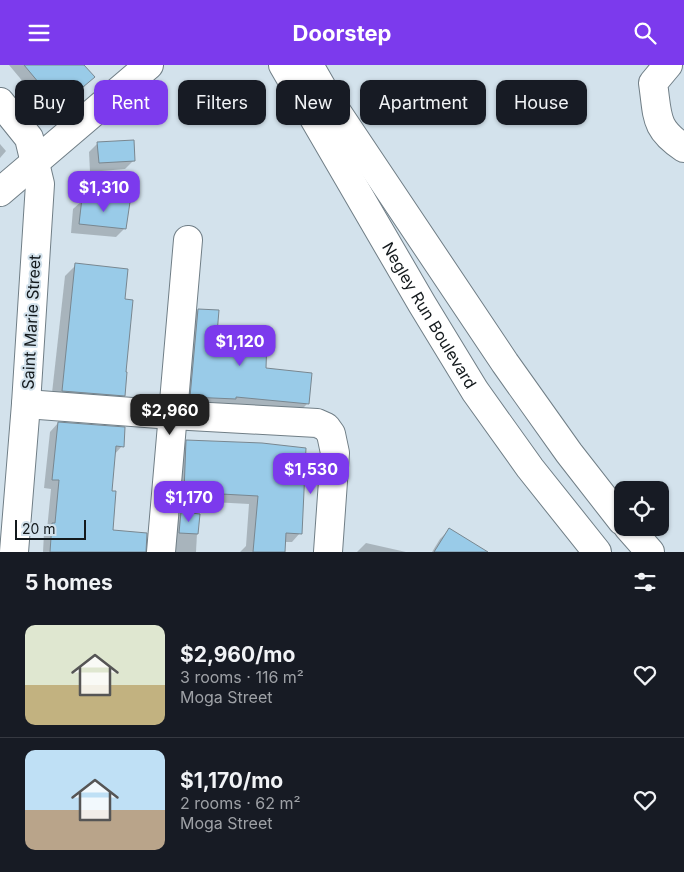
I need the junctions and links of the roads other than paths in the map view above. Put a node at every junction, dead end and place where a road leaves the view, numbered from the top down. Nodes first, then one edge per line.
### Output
1 (149, 65) edge
2 (283, 65) edge
3 (309, 65) edge
4 (668, 65) edge
5 (0, 102) edge
6 (684, 148) edge
7 (35, 162) junction
8 (0, 192) edge
9 (188, 240) dead end
10 (26, 404) junction
11 (172, 415) junction
12 (614, 511) edge
13 (636, 536) edge
14 (14, 552) edge
15 (161, 552) edge
16 (328, 552) edge
17 (597, 552) edge
18 (650, 552) edge

1 - 7 street
2 - 17 street, Negley Run Boulevard
3 - 12 street, Negley Run Boulevard
4 - 6 street
5 - 7 street, Saint Marie Street
7 - 8 street
7 - 10 street, Saint Marie Street
9 - 11 street
10 - 11 street
10 - 14 street, Saint Marie Street
11 - 15 street
11 - 16 street
13 - 18 street

